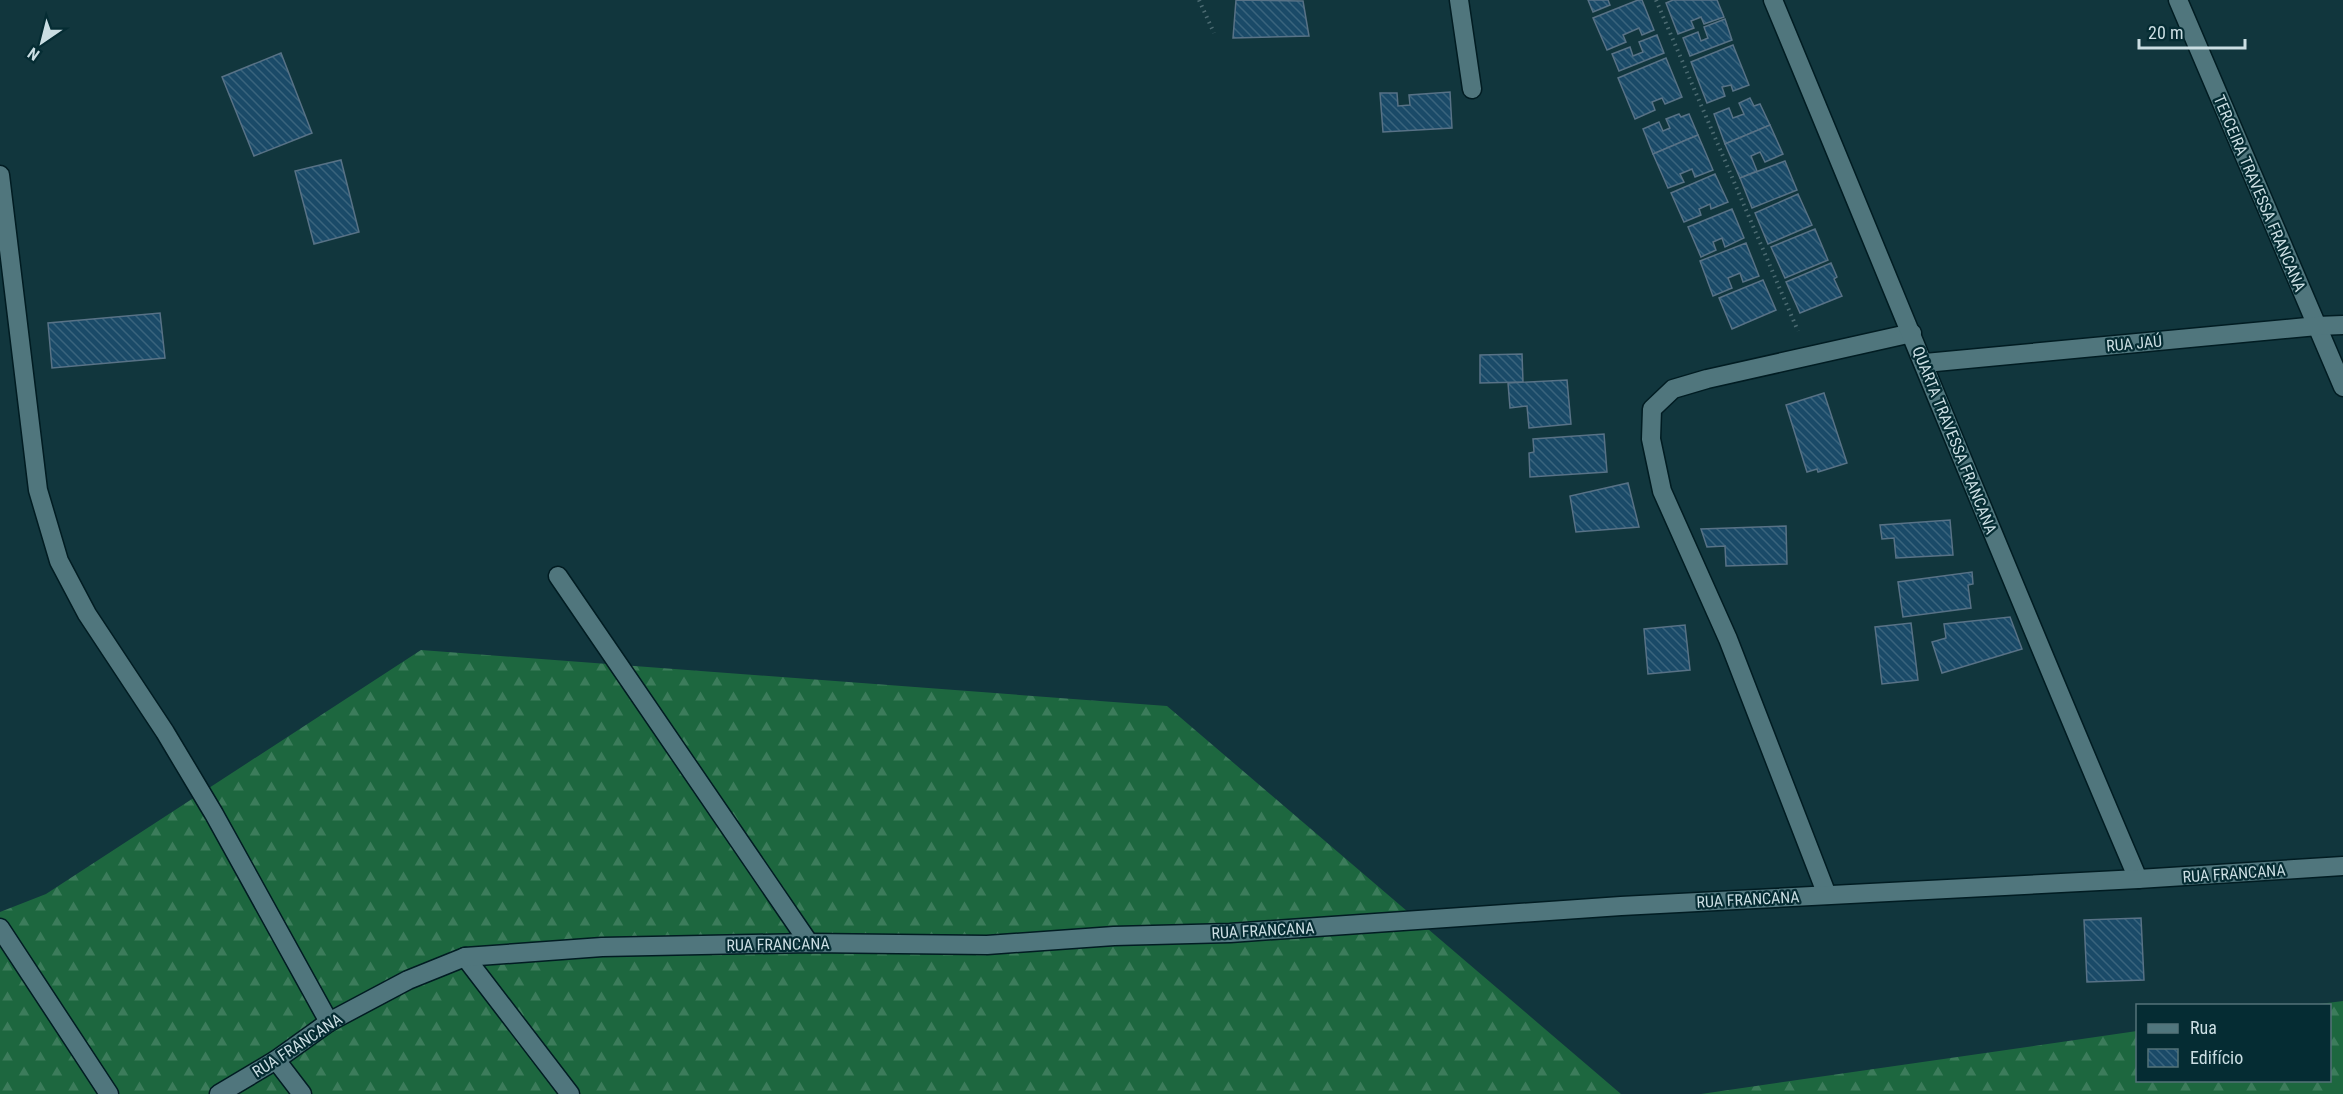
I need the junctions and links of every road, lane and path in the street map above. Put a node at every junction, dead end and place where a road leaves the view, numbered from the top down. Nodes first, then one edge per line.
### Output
1 (1199, 0) edge
2 (1459, 0) edge
3 (1656, 0) edge
4 (1773, 0) edge
5 (2178, 0) edge
6 (1214, 33) dead end
7 (1472, 89) dead end
8 (0, 175) edge
9 (2343, 325) edge
10 (2317, 326) junction
11 (1912, 333) junction
12 (1809, 356) junction
13 (1924, 363) junction
14 (2343, 387) edge
15 (558, 576) dead end
16 (2343, 866) edge
17 (2138, 879) junction
18 (1827, 895) junction
19 (0, 928) edge
20 (809, 943) junction
21 (465, 957) junction
22 (329, 1022) junction
23 (276, 1060) junction
24 (110, 1094) edge
25 (219, 1094) edge
26 (302, 1094) edge
27 (570, 1094) edge

1 - 6 path
2 - 7 street
3 - 12 path
4 - 11 street, QUARTA TRAVESSA FRANCANA
5 - 10 street, TERCEIRA TRAVESSA FRANCANA
8 - 22 street
9 - 10 street, RUA JAÚ
10 - 13 street, RUA JAÚ
10 - 14 street, TERCEIRA TRAVESSA FRANCANA
11 - 12 street
11 - 13 street, QUARTA TRAVESSA FRANCANA
12 - 18 street
13 - 17 street, QUARTA TRAVESSA FRANCANA
15 - 20 street
16 - 17 street, RUA FRANCANA
17 - 18 street, RUA FRANCANA
18 - 20 street, RUA FRANCANA
19 - 24 street
20 - 21 street, RUA FRANCANA
21 - 22 street, RUA FRANCANA
21 - 27 street
22 - 23 street, RUA FRANCANA
23 - 25 street, RUA FRANCANA
23 - 26 street

